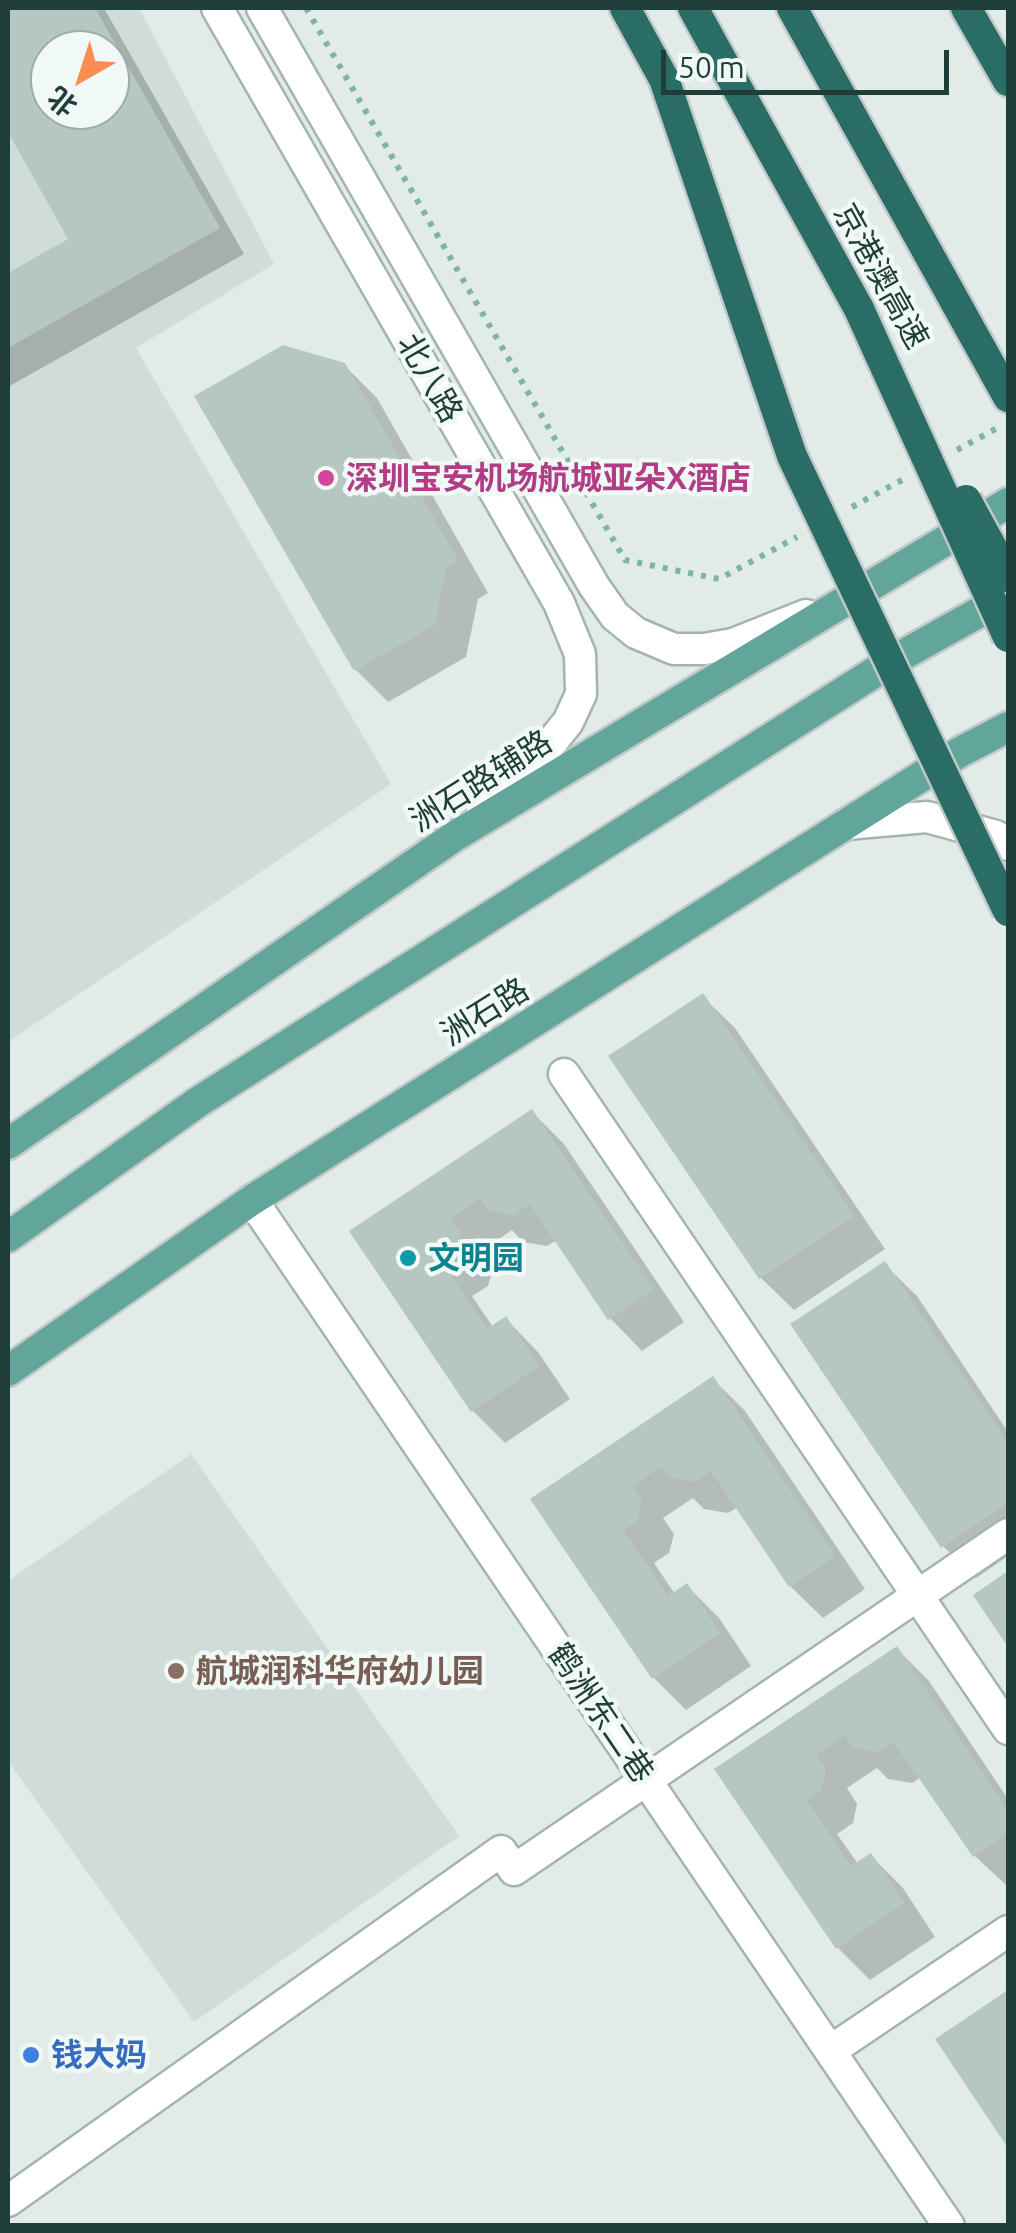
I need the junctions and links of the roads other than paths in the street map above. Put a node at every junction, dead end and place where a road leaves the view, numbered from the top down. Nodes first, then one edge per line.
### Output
1 (217, 8) edge
2 (262, 8) edge
3 (625, 8) edge
4 (694, 8) edge
5 (792, 8) edge
6 (966, 8) edge
7 (1008, 81) edge
8 (859, 310) junction
9 (1008, 397) edge
10 (1008, 503) edge
11 (1008, 577) edge
12 (1008, 596) edge
13 (850, 598) junction
14 (1008, 638) edge
15 (1008, 727) edge
16 (1008, 737) edge
17 (960, 752) junction
18 (846, 824) junction
19 (456, 836) junction
20 (1008, 845) edge
21 (1008, 911) edge
22 (564, 1074) dead end
23 (8, 1144) edge
24 (252, 1200) junction
25 (8, 1236) edge
26 (19, 1363) edge
27 (8, 1380) edge
28 (1008, 1534) edge
29 (918, 1596) junction
30 (1008, 1729) edge
31 (646, 1779) junction
32 (1008, 1931) edge
33 (830, 2051) junction
34 (8, 2201) edge
35 (949, 2226) edge

1 - 19 street, 北八路
2 - 13 street, 北八路
3 - 21 highway, bridge
4 - 8 highway, 京港澳高速
5 - 9 highway, 京港澳高速
6 - 7 highway
8 - 11 highway, 京港澳高速, bridge
8 - 14 highway, bridge
10 - 13 main road, 洲石路辅路
12 - 25 main road
13 - 19 main road, 洲石路辅路
15 - 17 main road, 洲石路
16 - 17 main road
17 - 18 main road, 洲石路
18 - 20 street
18 - 24 main road, 洲石路
19 - 23 main road, 洲石路辅路
22 - 29 street
24 - 26 main road, 洲石路
24 - 31 street, 鹤洲东二巷
26 - 27 main road
28 - 29 street
29 - 30 street
29 - 31 street
31 - 33 street, 鹤洲东二巷
31 - 34 street
32 - 33 street
33 - 35 street, 鹤洲东二巷

